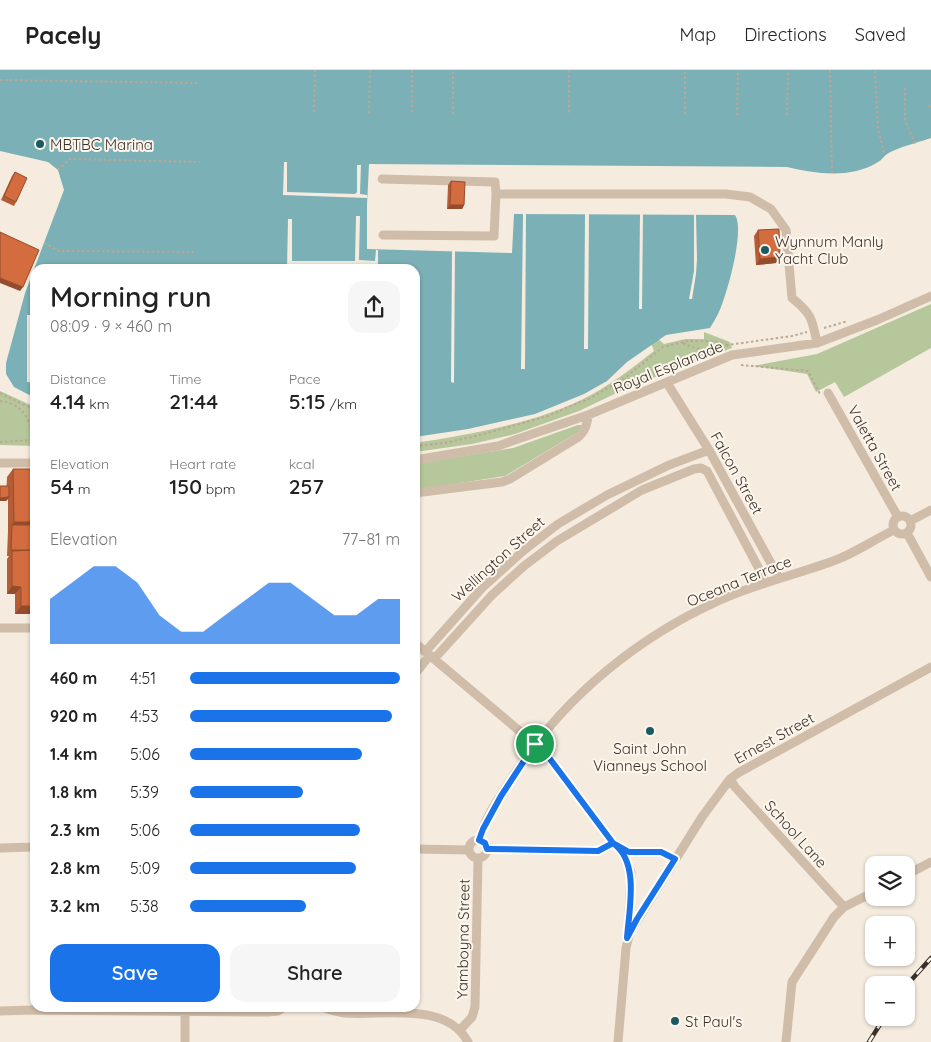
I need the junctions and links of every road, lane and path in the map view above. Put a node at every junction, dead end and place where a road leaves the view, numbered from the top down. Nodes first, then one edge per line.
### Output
1 (315, 70) edge
2 (370, 70) edge
3 (412, 70) edge
4 (453, 70) edge
5 (569, 70) edge
6 (685, 70) edge
7 (738, 70) edge
8 (788, 70) edge
9 (830, 70) edge
10 (876, 71) edge
11 (0, 80) edge
12 (198, 82) dead end
13 (905, 88) dead end
14 (929, 105) dead end
15 (931, 110) edge
16 (314, 112) dead end
17 (369, 113) dead end
18 (412, 113) dead end
19 (569, 113) dead end
20 (453, 114) dead end
21 (685, 114) dead end
22 (737, 115) dead end
23 (787, 115) dead end
24 (915, 144) dead end
25 (884, 152) dead end
26 (200, 162) dead end
27 (58, 170) dead end
28 (832, 173) dead end
29 (382, 179) dead end
30 (496, 194) junction
31 (383, 235) dead end
32 (44, 243) dead end
33 (198, 252) dead end
34 (931, 296) edge
35 (848, 321) dead end
36 (825, 328) dead end
37 (804, 333) dead end
38 (683, 343) junction
39 (817, 344) junction
40 (728, 345) junction
41 (741, 365) dead end
42 (667, 383) junction
43 (0, 393) edge
44 (828, 393) joint
45 (10, 398) junction
46 (0, 401) edge
47 (8, 402) junction
48 (22, 404) junction
49 (19, 408) junction
50 (30, 408) edge
51 (588, 416) junction
52 (30, 426) edge
53 (30, 440) edge
54 (0, 442) edge
55 (420, 446) edge
56 (709, 450) junction
57 (420, 459) edge
58 (30, 463) edge
59 (0, 464) edge
60 (701, 468) joint
61 (420, 492) edge
62 (931, 510) edge
63 (898, 517) junction
64 (910, 521) junction
65 (894, 530) junction
66 (907, 533) junction
67 (931, 577) edge
68 (779, 578) junction
69 (766, 582) junction
70 (0, 628) edge
71 (30, 628) edge
72 (420, 647) edge
73 (430, 655) junction
74 (931, 667) edge
75 (420, 668) edge
76 (535, 744) junction
77 (730, 779) junction
78 (479, 840) junction
79 (613, 843) junction
80 (1, 846) edge
81 (30, 847) edge
82 (487, 849) junction
83 (621, 849) junction
84 (420, 850) edge
85 (469, 850) junction
86 (478, 859) junction
87 (675, 859) junction
88 (931, 862) edge
89 (915, 870) edge
90 (865, 896) edge
91 (844, 907) junction
92 (627, 938) junction
93 (30, 1010) edge
94 (0, 1011) edge
95 (185, 1012) edge
96 (339, 1012) edge
97 (460, 1030) junction
98 (185, 1042) edge
99 (468, 1042) edge
100 (618, 1042) edge
101 (786, 1042) edge

1 - 16 path
2 - 17 path
3 - 18 path
4 - 20 path
5 - 19 path
6 - 21 path
7 - 22 path
8 - 23 path
9 - 28 path
10 - 25 path
11 - 12 path
13 - 24 path
14 - 15 path
26 - 27 path
29 - 30 street
30 - 31 street
30 - 39 street
32 - 33 path
34 - 39 street, Royal Esplanade
35 - 36 path
37 - 40 path
38 - 40 path
38 - 40 path
38 - 55 path
39 - 42 street, Royal Esplanade
41 - 44 path
42 - 51 street, Royal Esplanade
42 - 56 street, Falcon Street
43 - 45 path
44 - 63 street, Valetta Street
45 - 47 path
45 - 48 path
46 - 47 path
47 - 49 path
48 - 49 path
48 - 50 path
49 - 52 path
51 - 57 street, Royal Esplanade
51 - 61 street
53 - 54 path
56 - 68 street, Falcon Street
56 - 73 street, Wellington Street
58 - 59 street
60 - 69 street, Falcon Street
60 - 73 street, Wellington Street
62 - 64 street
63 - 64 street
63 - 65 street
64 - 66 street
65 - 66 street
65 - 68 street, Oceana Terrace
66 - 67 street
68 - 69 street, Oceana Terrace
69 - 76 street, Oceana Terrace
70 - 71 street
72 - 73 street
73 - 75 street, Wellington Street
73 - 76 street
74 - 77 street, Ernest Street
76 - 78 street, Oceana Terrace
76 - 79 street
77 - 87 street, Ernest Street
77 - 91 street, School Lane
78 - 82 street
78 - 85 street
79 - 82 street
79 - 83 street
80 - 81 street
82 - 86 street
83 - 87 street
83 - 92 street
84 - 85 street
85 - 86 street
86 - 97 street, Yamboyna Street
87 - 92 street, Ernest Street
88 - 89 street
90 - 91 street
91 - 101 street
92 - 100 street, Ernest Street
93 - 94 street
95 - 98 street
96 - 97 street
97 - 99 street

